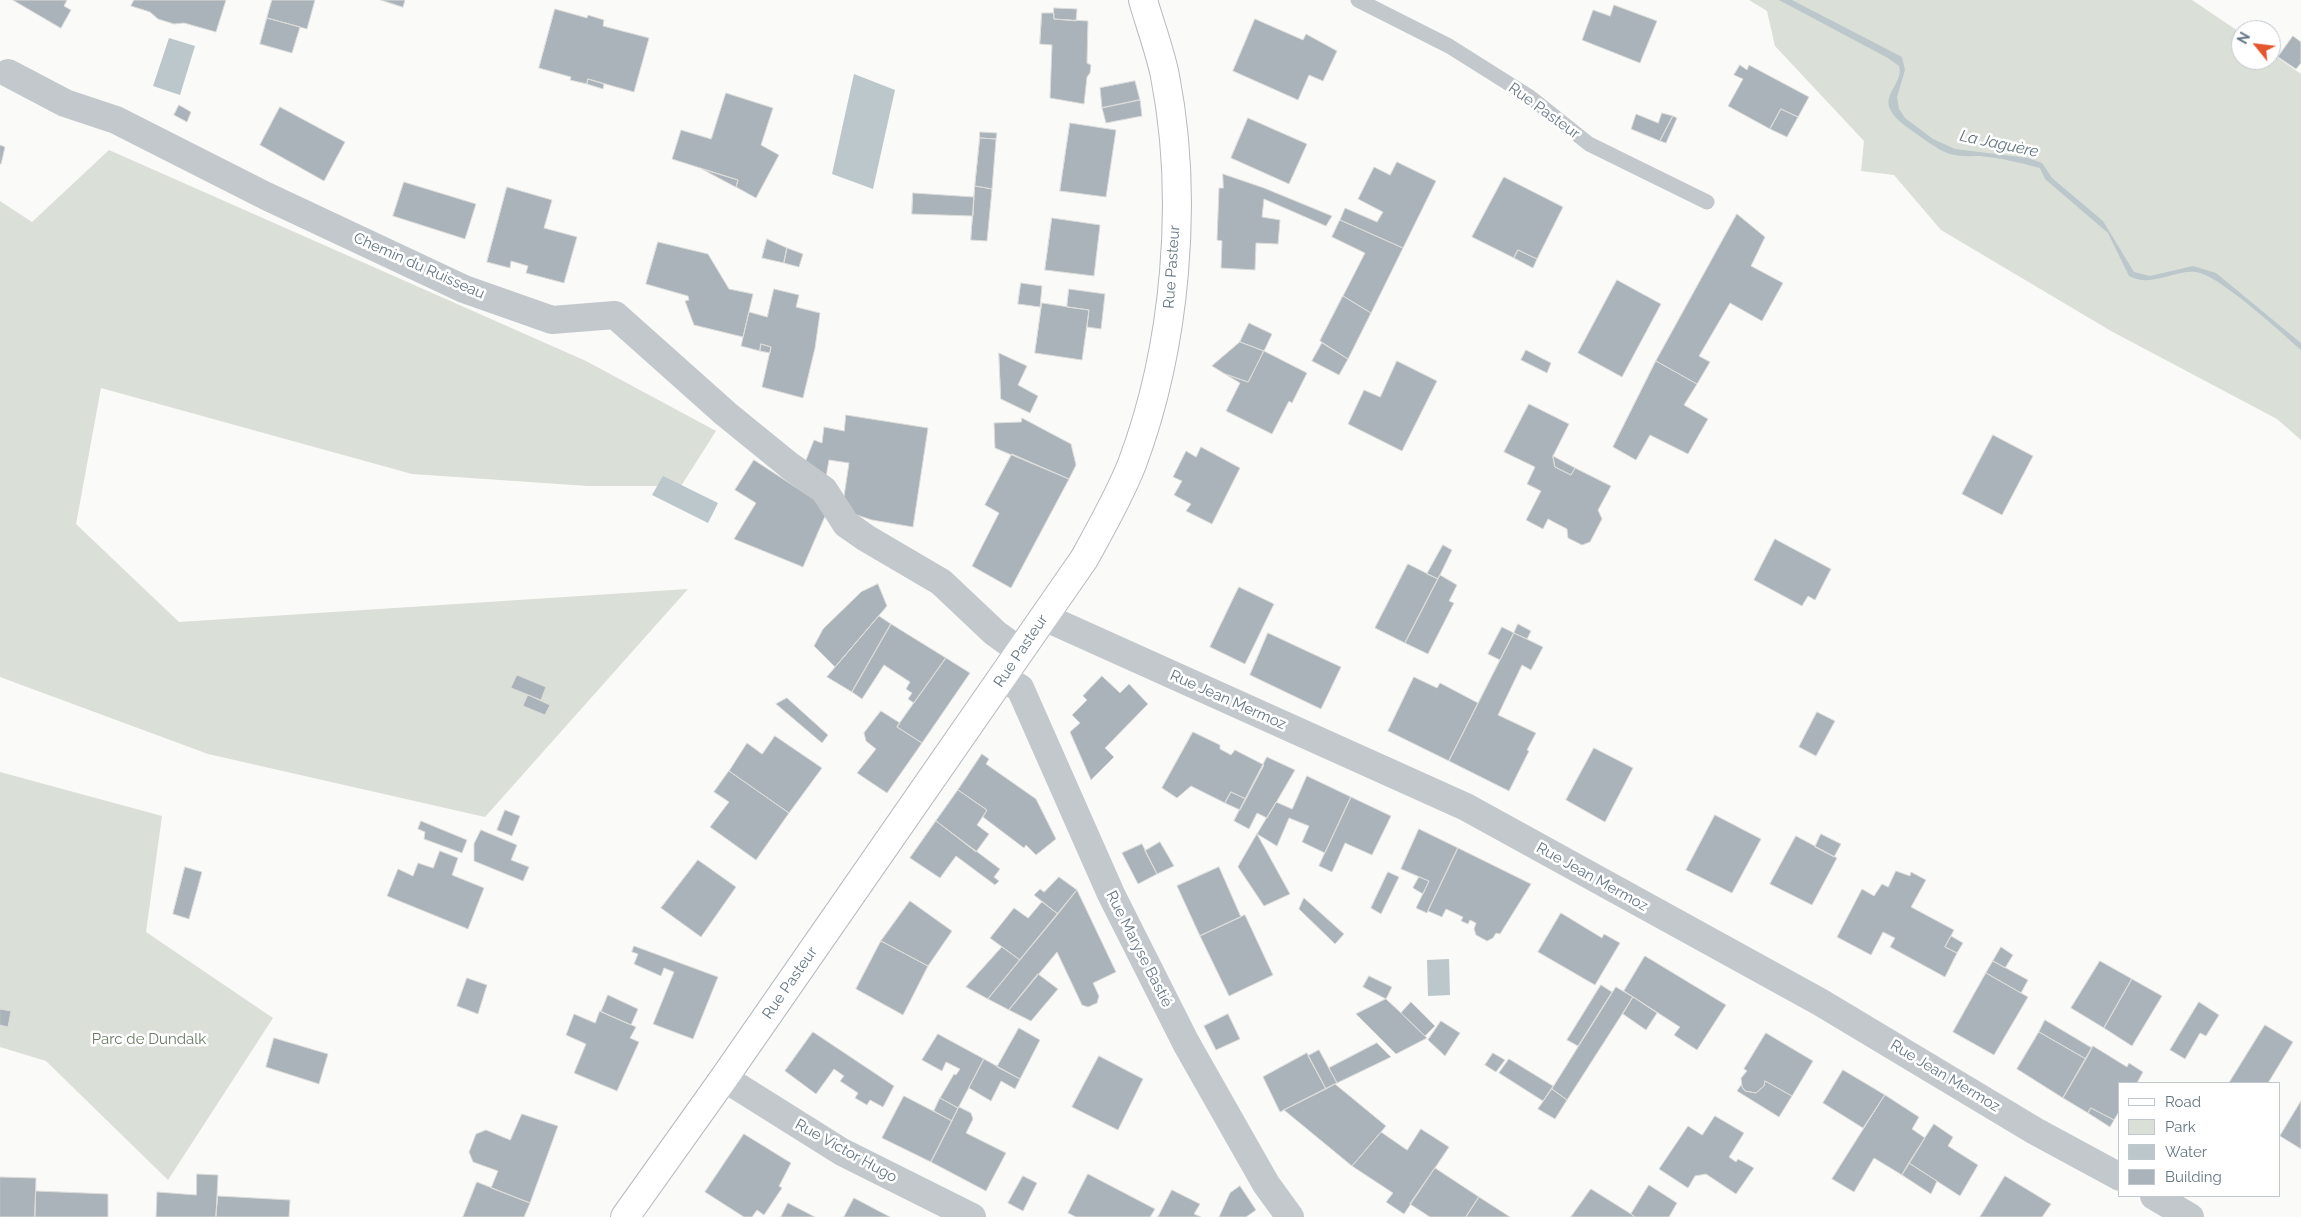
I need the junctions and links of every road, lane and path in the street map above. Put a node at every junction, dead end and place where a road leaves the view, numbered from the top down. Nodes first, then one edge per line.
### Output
1 (1143, 0) edge
2 (1358, 0) edge
3 (8, 73) dead end
4 (1707, 202) dead end
5 (1044, 617) junction
6 (1020, 651) junction
7 (1002, 678) junction
8 (724, 1078) junction
9 (2118, 1176) edge
10 (2156, 1197) edge
11 (625, 1217) edge
12 (972, 1217) edge
13 (1290, 1217) edge
14 (2190, 1217) edge

1 - 5 street, Rue Pasteur
2 - 4 lane, Rue Pasteur
3 - 6 street, Chemin du Ruisseau
5 - 6 street, Rue Pasteur
5 - 9 street, Rue Jean Mermoz
6 - 7 street, Rue Pasteur
7 - 8 street, Rue Pasteur
7 - 13 street, Rue Maryse Bastié
8 - 11 street, Rue Pasteur
8 - 12 street, Rue Victor Hugo
10 - 14 street

